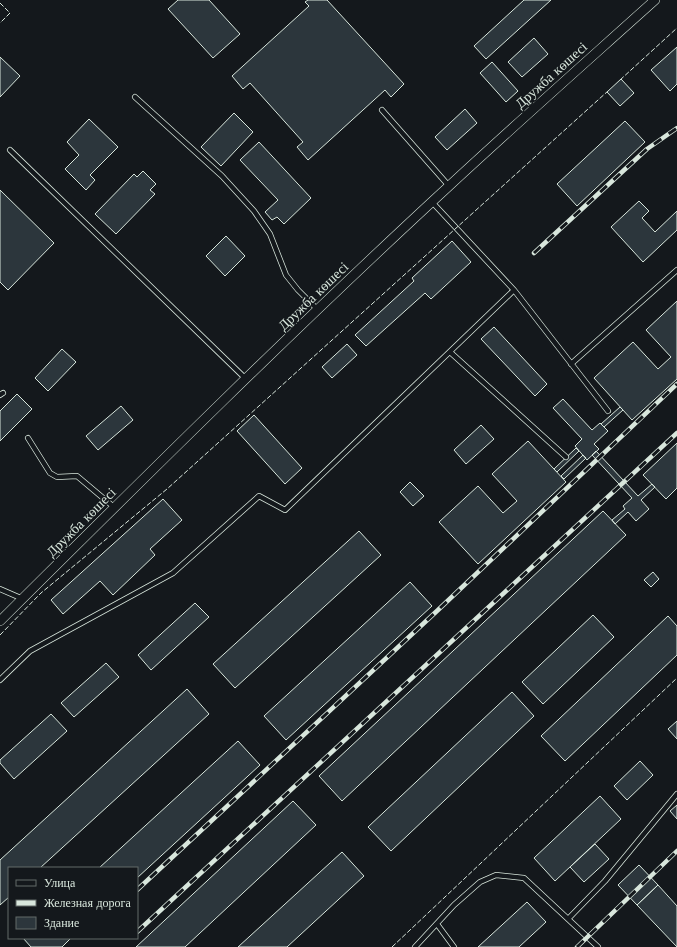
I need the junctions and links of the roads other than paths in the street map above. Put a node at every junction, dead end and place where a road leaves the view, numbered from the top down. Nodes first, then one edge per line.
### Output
1 (655, 0) edge
2 (135, 97) dead end
3 (382, 110) dead end
4 (10, 150) dead end
5 (449, 186) junction
6 (432, 202) junction
7 (677, 270) edge
8 (514, 290) junction
9 (318, 310) junction
10 (450, 352) junction
11 (571, 364) junction
12 (246, 379) junction
13 (608, 411) dead end
14 (28, 438) dead end
15 (566, 457) dead end
16 (115, 508) junction
17 (0, 589) edge
18 (23, 599) junction
19 (0, 621) edge
20 (0, 680) edge
21 (677, 794) edge
22 (568, 919) junction
23 (437, 924) junction
24 (415, 947) edge
25 (454, 947) edge
26 (598, 947) edge

1 - 5 street, Дружба көшесі
2 - 9 lane
3 - 5 lane
4 - 12 lane
5 - 6 street, Дружба көшесі
6 - 8 lane
6 - 9 street, Дружба көшесі
7 - 11 lane
8 - 10 lane
8 - 11 lane
9 - 12 street, Дружба көшесі
10 - 15 lane
10 - 20 lane
11 - 13 lane
12 - 16 street, Дружба көшесі
14 - 16 lane
16 - 18 street, Дружба көшесі
17 - 18 lane
18 - 19 street, Дружба көшесі
21 - 22 lane
22 - 23 lane
22 - 26 lane
23 - 24 lane
23 - 25 lane

